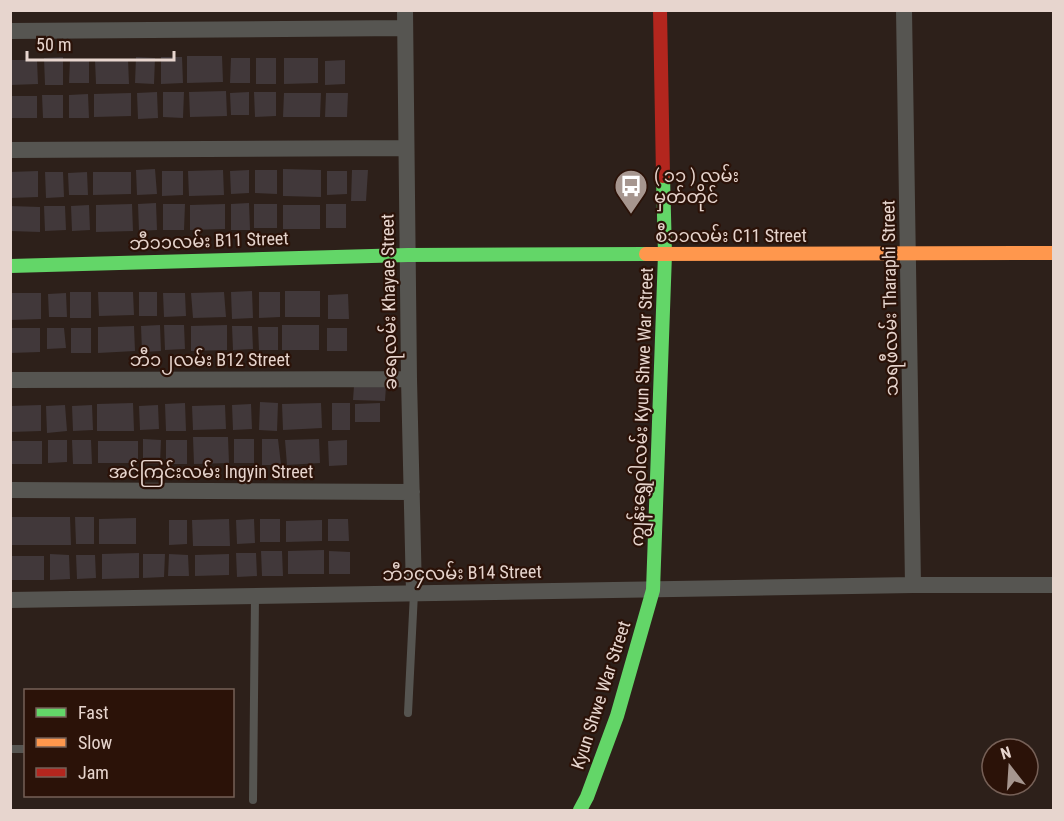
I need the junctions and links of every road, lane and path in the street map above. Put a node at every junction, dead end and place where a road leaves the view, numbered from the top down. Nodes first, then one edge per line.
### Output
1 (405, 10) edge
2 (660, 10) edge
3 (904, 10) edge
4 (405, 28) junction
5 (10, 31) edge
6 (406, 148) junction
7 (10, 150) edge
8 (909, 253) junction
9 (1053, 253) edge
10 (665, 254) junction
11 (408, 255) junction
12 (10, 266) edge
13 (409, 379) junction
14 (10, 380) edge
15 (10, 490) edge
16 (412, 492) junction
17 (914, 585) junction
18 (1053, 585) edge
19 (653, 590) junction
20 (414, 593) junction
21 (255, 596) junction
22 (10, 600) edge
23 (408, 712) dead end
24 (253, 800) dead end
25 (580, 810) edge

1 - 4 street, ခရေလမ်း Khayae Street
2 - 10 street, ကျွန်းရွှေဝါလမ်း Kyun Shwe War Street
3 - 8 street, သရဖီလမ်း Tharaphi Street
4 - 5 street
4 - 6 street, ခရေလမ်း Khayae Street
6 - 7 street
6 - 11 street, ခရေလမ်း Khayae Street
8 - 9 street, စီ၁၁လမ်း C11 Street
8 - 10 street, စီ၁၁လမ်း C11 Street
8 - 17 street, သရဖီလမ်း Tharaphi Street
10 - 11 street, စီ၁၁လမ်း C11 Street
10 - 19 street, ကျွန်းရွှေဝါလမ်း Kyun Shwe War Street
11 - 12 street, ဘီ၁၁လမ်း B11 Street
11 - 13 street, ခရေလမ်း Khayae Street
13 - 14 street, ဘီ၁၂လမ်း B12 Street
13 - 16 street, ခရေလမ်း Khayae Street
15 - 16 street, အင်ကြင်းလမ်း Ingyin Street
16 - 20 street, ခရေလမ်း Khayae Street
17 - 18 street, ဘီ၁၄လမ်း B14 Street
17 - 19 street, ဘီ၁၄လမ်း B14 Street
19 - 20 street, ဘီ၁၄လမ်း B14 Street
19 - 25 street, Kyun Shwe War Street
20 - 21 street, ဘီ၁၄လမ်း B14 Street
20 - 23 lane
21 - 22 street, ဘီ၁၄လမ်း B14 Street
21 - 24 lane

